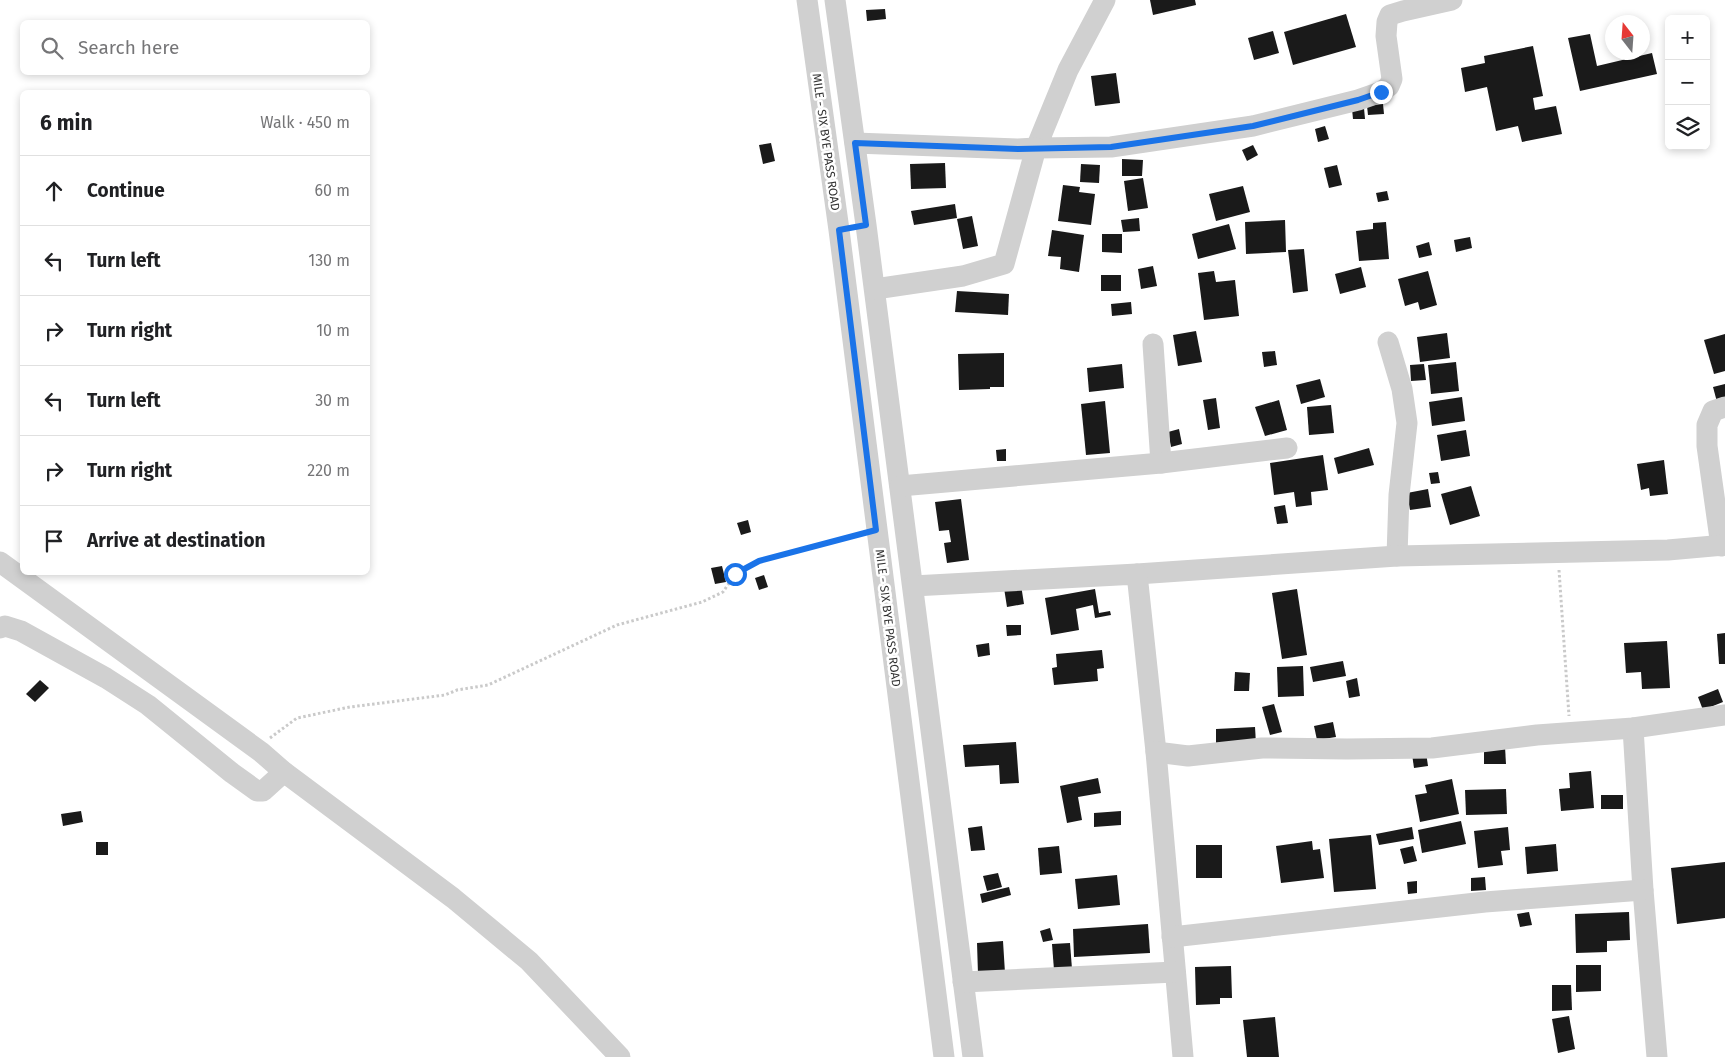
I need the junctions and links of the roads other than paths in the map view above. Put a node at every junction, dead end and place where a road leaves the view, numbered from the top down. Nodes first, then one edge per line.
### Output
1 (807, 0) edge
2 (835, 0) edge
3 (1105, 0) edge
4 (1452, 0) edge
5 (855, 143) junction
6 (1036, 148) junction
7 (866, 225) junction
8 (839, 230) junction
9 (874, 289) junction
10 (1388, 342) dead end
11 (1153, 344) dead end
12 (1725, 407) edge
13 (1287, 448) dead end
14 (1161, 463) junction
15 (900, 486) junction
16 (1723, 546) edge
17 (1397, 556) junction
18 (0, 562) edge
19 (1137, 574) junction
20 (913, 586) junction
21 (0, 628) edge
22 (1725, 715) edge
23 (1633, 728) junction
24 (1156, 752) junction
25 (284, 772) junction
26 (1643, 890) junction
27 (1172, 936) junction
28 (1175, 972) junction
29 (963, 982) junction
30 (1652, 1056) edge
31 (620, 1057) edge
32 (944, 1057) edge
33 (973, 1057) edge
34 (1182, 1057) edge

1 - 8 street, MILE - SIX BYE PASS ROAD
2 - 5 street
3 - 6 street
4 - 6 street
5 - 6 street
5 - 7 street
6 - 9 street
7 - 8 street
7 - 9 street
8 - 32 street, MILE - SIX BYE PASS ROAD
9 - 15 street
10 - 17 street
11 - 14 street
12 - 16 street
13 - 14 street
14 - 15 street
15 - 20 street
16 - 17 street
17 - 19 street
18 - 25 street
19 - 20 street
19 - 24 street
20 - 29 street
21 - 25 street
22 - 23 street
23 - 24 street
23 - 26 street
24 - 27 street
25 - 31 street
26 - 27 street
26 - 30 street
27 - 28 street
28 - 29 street
28 - 34 street
29 - 33 street

